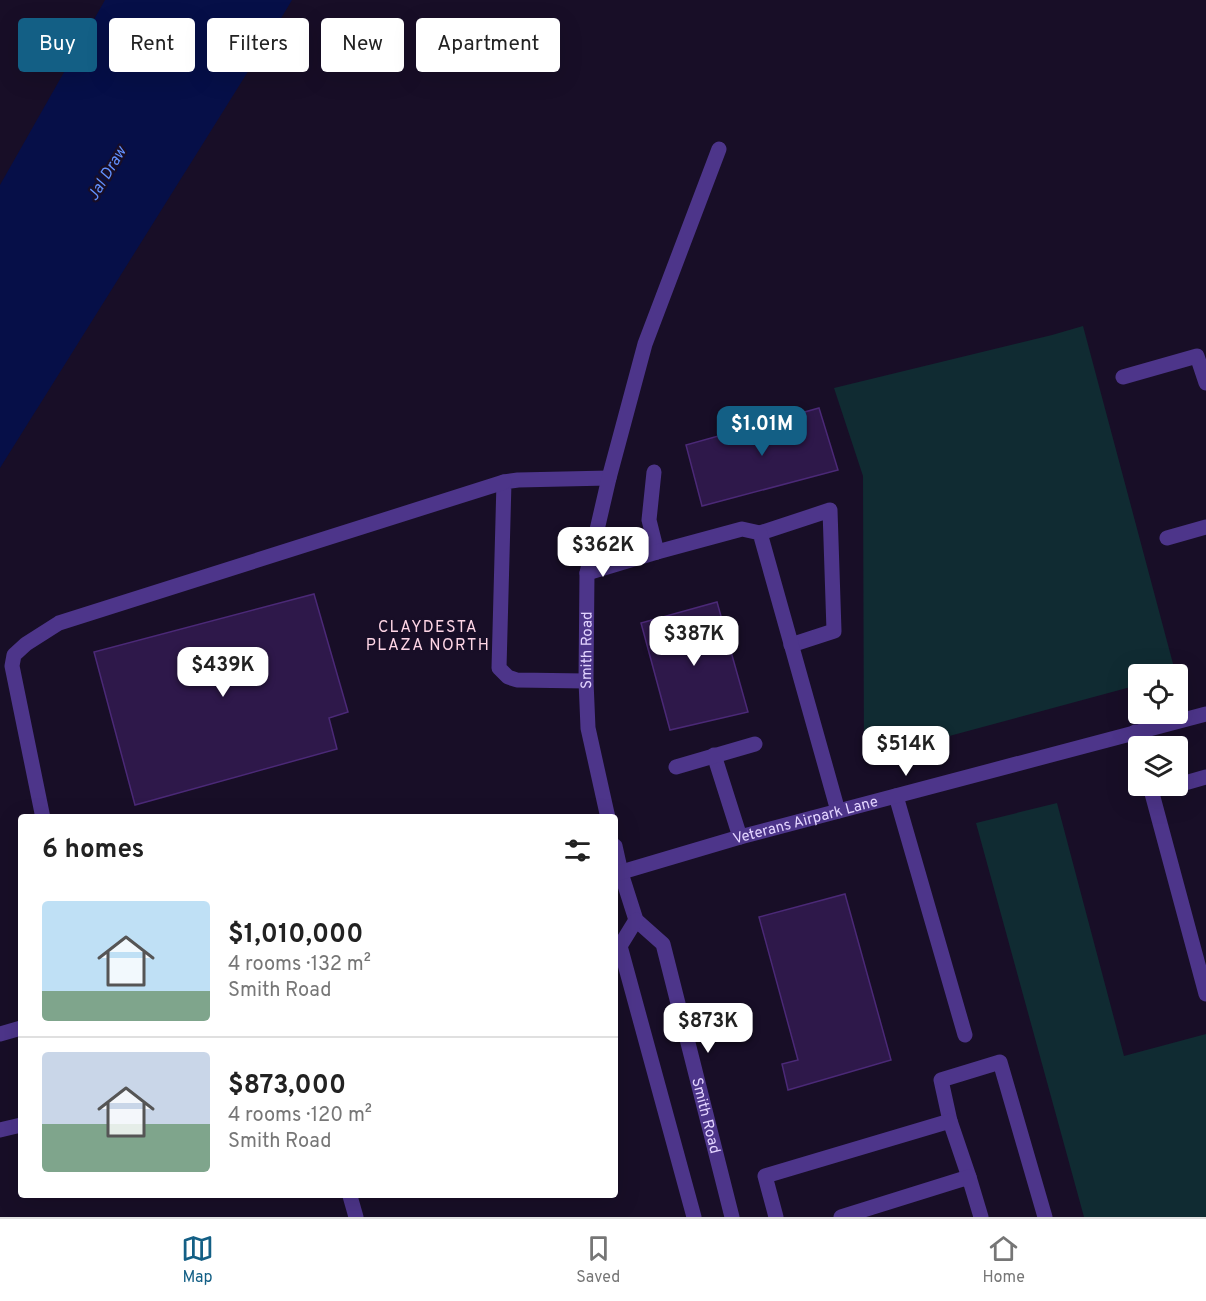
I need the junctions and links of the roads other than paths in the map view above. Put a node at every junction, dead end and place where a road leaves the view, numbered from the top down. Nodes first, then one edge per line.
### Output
1 (719, 149) dead end
2 (1123, 377) dead end
3 (1206, 383) edge
4 (654, 472) dead end
5 (609, 478) junction
6 (504, 482) junction
7 (1206, 527) edge
8 (760, 533) junction
9 (1167, 538) dead end
10 (657, 552) junction
11 (587, 573) junction
12 (791, 645) junction
13 (586, 681) junction
14 (1206, 714) edge
15 (1148, 736) edge
16 (1128, 742) edge
17 (755, 744) dead end
18 (714, 755) junction
19 (676, 767) dead end
20 (1206, 777) edge
21 (1188, 782) edge
22 (896, 796) junction
23 (1153, 796) edge
24 (838, 811) junction
25 (42, 814) edge
26 (607, 814) edge
27 (740, 837) junction
28 (618, 873) edge
29 (636, 920) junction
30 (1206, 994) edge
31 (18, 1029) edge
32 (0, 1034) edge
33 (965, 1035) dead end
34 (950, 1121) junction
35 (18, 1126) edge
36 (0, 1130) edge
37 (969, 1177) junction
38 (351, 1198) edge
39 (356, 1217) edge
40 (694, 1217) edge
41 (732, 1217) edge
42 (776, 1217) edge
43 (841, 1217) edge
44 (981, 1217) edge
45 (1045, 1217) edge

1 - 5 street, Smith Road
2 - 3 street
4 - 10 street
5 - 6 street
5 - 11 street, Smith Road
6 - 13 street
6 - 25 street
7 - 9 street
8 - 10 street
8 - 12 street
8 - 12 street
10 - 11 street
11 - 13 street, Smith Road
12 - 24 street
13 - 26 street, Smith Road
14 - 15 street, Veterans Airpark Lane
16 - 22 street, Veterans Airpark Lane
17 - 18 street
18 - 19 street
18 - 27 street
20 - 21 street
22 - 24 street, Veterans Airpark Lane
22 - 33 street
23 - 30 street
24 - 27 street, Veterans Airpark Lane
27 - 28 street, Veterans Airpark Lane
28 - 29 street
29 - 40 street
29 - 41 street, Smith Road
31 - 32 street
34 - 37 street
34 - 42 street
34 - 45 street
35 - 36 street
37 - 43 street
37 - 44 street
38 - 39 street

